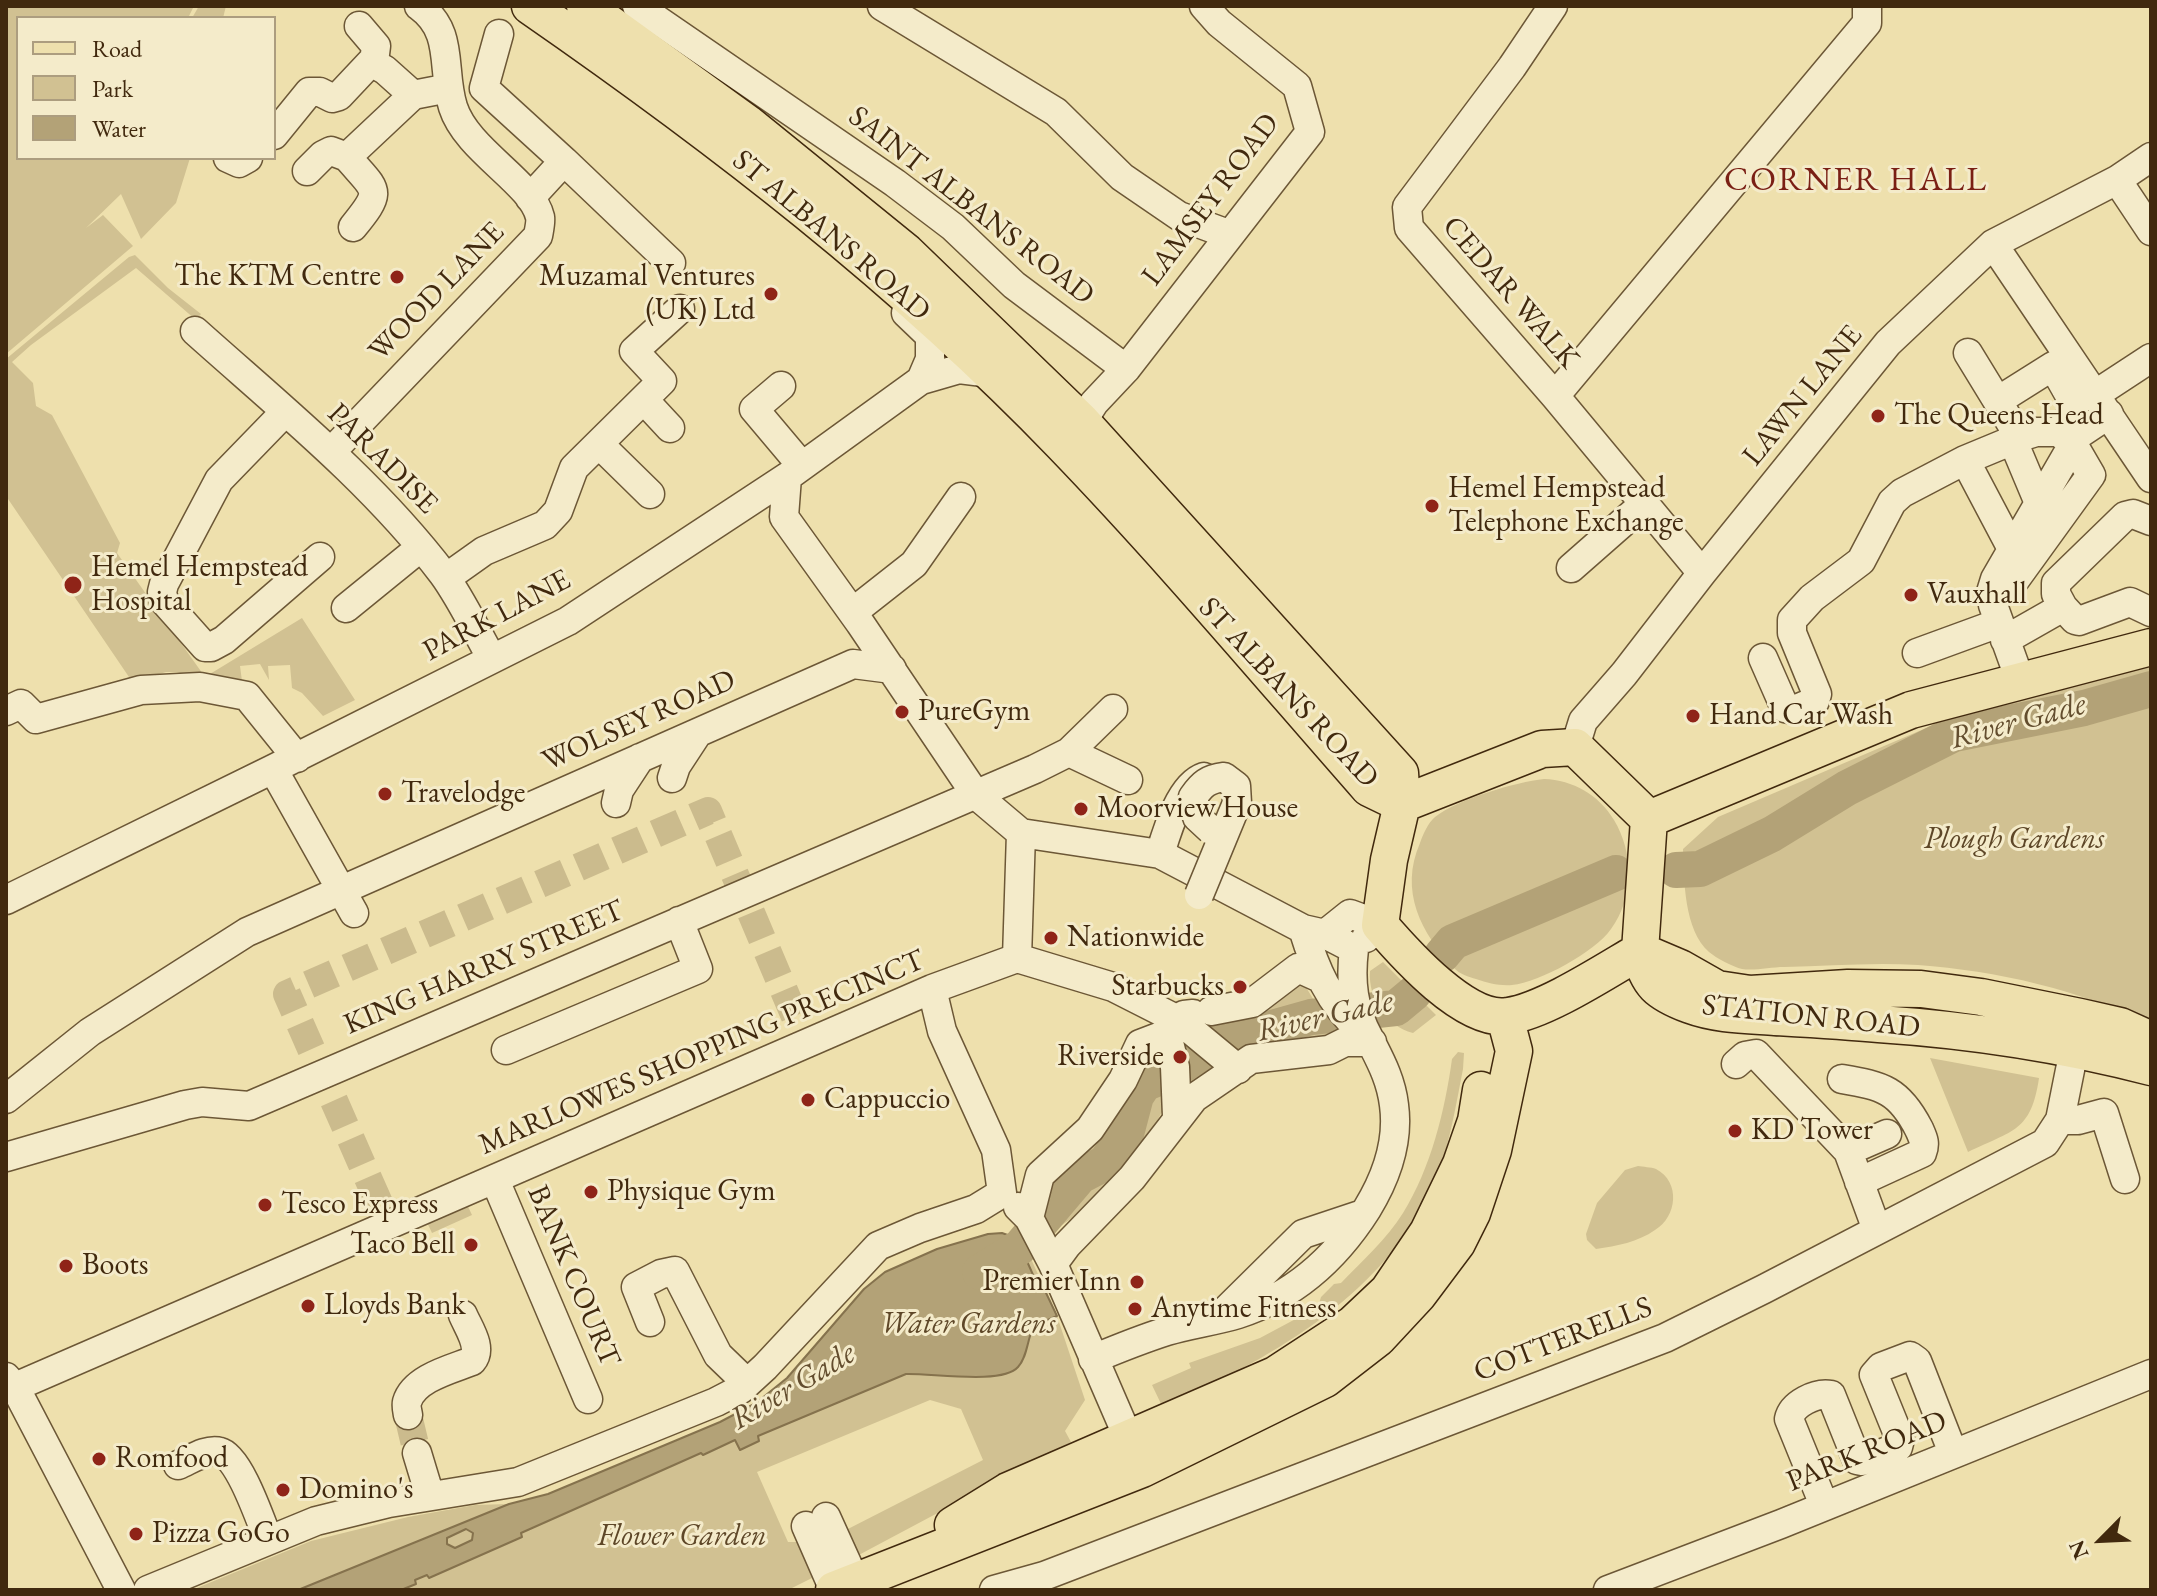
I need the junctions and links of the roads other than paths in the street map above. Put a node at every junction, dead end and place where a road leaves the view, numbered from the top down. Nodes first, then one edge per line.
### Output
1 (419, 6) edge
2 (530, 6) edge
3 (585, 6) edge
4 (637, 6) edge
5 (882, 6) edge
6 (1553, 6) edge
7 (1867, 6) edge
8 (1219, 12) edge
9 (359, 26) dead end
10 (499, 34) dead end
11 (374, 62) junction
12 (449, 88) junction
13 (413, 95) junction
14 (276, 133) edge
15 (347, 157) junction
16 (2151, 157) edge
17 (564, 161) junction
18 (307, 171) dead end
19 (2117, 180) junction
20 (530, 198) junction
21 (353, 227) dead end
22 (2151, 231) edge
23 (1228, 234) junction
24 (1993, 244) junction
25 (856, 250) junction
26 (671, 263) dead end
27 (680, 309) dead end
28 (195, 331) dead end
29 (1968, 353) dead end
30 (2151, 358) edge
31 (1126, 369) junction
32 (991, 373) junction
33 (921, 380) junction
34 (781, 386) dead end
35 (653, 391) junction
36 (1555, 396) junction
37 (1999, 400) junction
38 (2102, 404) junction
39 (1024, 406) junction
40 (285, 412) junction
41 (1082, 422) junction
42 (670, 428) dead end
43 (2070, 437) junction
44 (2016, 439) junction
45 (599, 444) junction
46 (331, 452) junction
47 (1965, 460) junction
48 (794, 471) junction
49 (2150, 475) edge
50 (652, 492) dead end
51 (961, 497) dead end
52 (1645, 503) junction
53 (2039, 503) junction
54 (743, 506) junction
55 (784, 517) junction
56 (2151, 521) edge
57 (421, 547) junction
58 (2012, 549) junction
59 (320, 557) dead end
60 (1571, 568) dead end
61 (1702, 573) junction
62 (446, 578) junction
63 (2015, 580) dead end
64 (1206, 604) junction
65 (2063, 607) junction
66 (346, 608) dead end
67 (2151, 612) edge
68 (856, 617) junction
69 (2002, 632) junction
70 (2151, 647) edge
71 (1917, 653) dead end
72 (1763, 658) dead end
73 (492, 659) junction
74 (853, 664) junction
75 (892, 669) junction
76 (2020, 680) junction
77 (1113, 709) dead end
78 (6, 711) edge
79 (697, 734) junction
80 (1575, 747) junction
81 (1069, 752) junction
82 (640, 758) junction
83 (285, 763) junction
84 (672, 778) dead end
85 (1128, 780) dead end
86 (976, 795) junction
87 (616, 803) dead end
88 (1402, 804) junction
89 (1649, 819) junction
90 (1021, 833) junction
91 (1160, 854) junction
92 (1199, 895) dead end
93 (6, 900) edge
94 (348, 901) junction
95 (679, 921) junction
96 (1380, 925) junction
97 (1314, 931) junction
98 (1354, 949) junction
99 (1640, 951) junction
100 (1017, 958) junction
101 (932, 989) junction
102 (1350, 1012) junction
103 (1505, 1017) junction
104 (1190, 1020) junction
105 (2077, 1033) junction
106 (2151, 1040) edge
107 (506, 1050) dead end
108 (1736, 1064) dead end
109 (2151, 1067) edge
110 (1238, 1069) junction
111 (1842, 1079) dead end
112 (6, 1099) edge
113 (1177, 1116) junction
114 (2060, 1120) junction
115 (1887, 1134) dead end
116 (1848, 1151) junction
117 (6, 1157) edge
118 (2125, 1179) dead end
119 (495, 1180) junction
120 (1859, 1182) junction
121 (1002, 1193) junction
122 (1029, 1218) junction
123 (1877, 1230) junction
124 (1053, 1264) junction
125 (463, 1315) dead end
126 (650, 1322) dead end
127 (1093, 1359) junction
128 (2151, 1374) edge
129 (10, 1382) edge
130 (747, 1383) junction
131 (588, 1399) dead end
132 (408, 1415) tunnel mouth
133 (417, 1453) tunnel mouth
134 (1953, 1453) junction
135 (1135, 1455) junction
136 (178, 1465) dead end
137 (430, 1496) junction
138 (1821, 1499) junction
139 (816, 1521) dead end
140 (268, 1539) junction
141 (849, 1583) edge
142 (1047, 1583) edge
143 (121, 1590) edge
144 (148, 1590) edge
145 (994, 1590) edge
146 (1608, 1590) edge

1 - 12 street, WOOD LANE
2 - 25 main road, ST ALBANS ROAD
3 - 41 main road, ST ALBANS ROAD
4 - 31 street, SAINT ALBANS ROAD
5 - 23 street
6 - 36 street, CEDAR WALK
7 - 36 street
8 - 23 street, LAMSEY ROAD
9 - 11 street
10 - 17 street
11 - 13 street
11 - 14 street
12 - 13 street
12 - 20 street, WOOD LANE
13 - 15 street
15 - 18 street
15 - 21 street
16 - 19 street, LAWN LANE
17 - 20 street
17 - 26 street
19 - 22 street
19 - 24 street, LAWN LANE
20 - 46 street, WOOD LANE
23 - 31 street, LAMSEY ROAD
24 - 38 street
24 - 61 street, LAWN LANE
25 - 32 main road, ST ALBANS ROAD
25 - 33 street
27 - 35 street
28 - 40 street, PARADISE
29 - 37 street
30 - 38 street
31 - 41 street
32 - 33 street, PARK LANE
32 - 39 main road, ST ALBANS ROAD
33 - 48 street, PARK LANE
34 - 48 street
35 - 42 street
35 - 45 street
36 - 52 street, CEDAR WALK
37 - 43 street
37 - 44 street
38 - 43 street
38 - 49 street
39 - 41 main road
39 - 64 main road, ST ALBANS ROAD
40 - 46 street, PARADISE
40 - 59 street
41 - 64 main road
41 - 88 main road, ST ALBANS ROAD
43 - 44 street
43 - 53 street
43 - 63 street
44 - 47 street
44 - 53 street
45 - 50 street
45 - 62 street
46 - 57 street, PARADISE
47 - 58 street
47 - 72 street
48 - 54 street, PARK LANE
48 - 55 street
51 - 68 street
52 - 60 street
52 - 61 street, CEDAR WALK
53 - 58 street
54 - 55 street
54 - 73 street, PARK LANE
55 - 68 street
56 - 65 street
57 - 62 street, PARADISE
57 - 66 street
58 - 69 street
61 - 80 street, LAWN LANE
62 - 73 street, PARADISE
64 - 88 main road, ST ALBANS ROAD
65 - 67 street
65 - 69 street
68 - 74 street
68 - 75 street
69 - 71 street
69 - 76 street
70 - 76 main road
73 - 83 street, PARK LANE
74 - 75 street
74 - 79 street, WOLSEY ROAD
75 - 86 street
76 - 89 main road
77 - 81 street, KING HARRY STREET
78 - 83 street
79 - 82 street, WOLSEY ROAD
79 - 84 street
80 - 88 main road
80 - 89 main road
81 - 85 street
81 - 86 street, KING HARRY STREET
82 - 87 street
82 - 94 street, WOLSEY ROAD
83 - 93 street, PARK LANE
83 - 94 street
86 - 90 street
86 - 95 street, KING HARRY STREET
88 - 96 main road
89 - 99 main road
90 - 91 street
90 - 100 street
91 - 92 street, bridge
91 - 97 street
94 - 112 street, WOLSEY ROAD
95 - 107 street
95 - 117 street, KING HARRY STREET
96 - 97 street
96 - 98 street
96 - 103 main road
97 - 98 street
97 - 102 street
98 - 102 street
99 - 103 main road
99 - 105 main road, STATION ROAD
100 - 101 street, MARLOWES SHOPPING PRECINCT
100 - 104 street
101 - 119 street, MARLOWES SHOPPING PRECINCT
101 - 121 street
102 - 104 street
102 - 110 street
102 - 127 street
103 - 135 main road
104 - 110 street
104 - 113 street
104 - 122 street
105 - 106 main road, STATION ROAD
105 - 109 main road, STATION ROAD
105 - 114 street
108 - 116 street
110 - 113 street
111 - 120 street
113 - 124 street
114 - 118 street
114 - 123 street, COTTERELLS
115 - 116 street
116 - 120 street
119 - 129 street, MARLOWES SHOPPING PRECINCT
119 - 131 street, BANK COURT
120 - 123 street
121 - 122 street
121 - 130 street
122 - 124 street
123 - 142 street, COTTERELLS
124 - 127 street
125 - 132 street
126 - 130 street
127 - 135 street
128 - 134 street, PARK ROAD
129 - 143 street
130 - 137 street
133 - 137 street
134 - 138 street, PARK ROAD
134 - 138 street
135 - 141 main road
136 - 140 street
137 - 140 street
138 - 146 street, PARK ROAD
139 - 141 street
140 - 144 street
142 - 145 street, COTTERELLS

